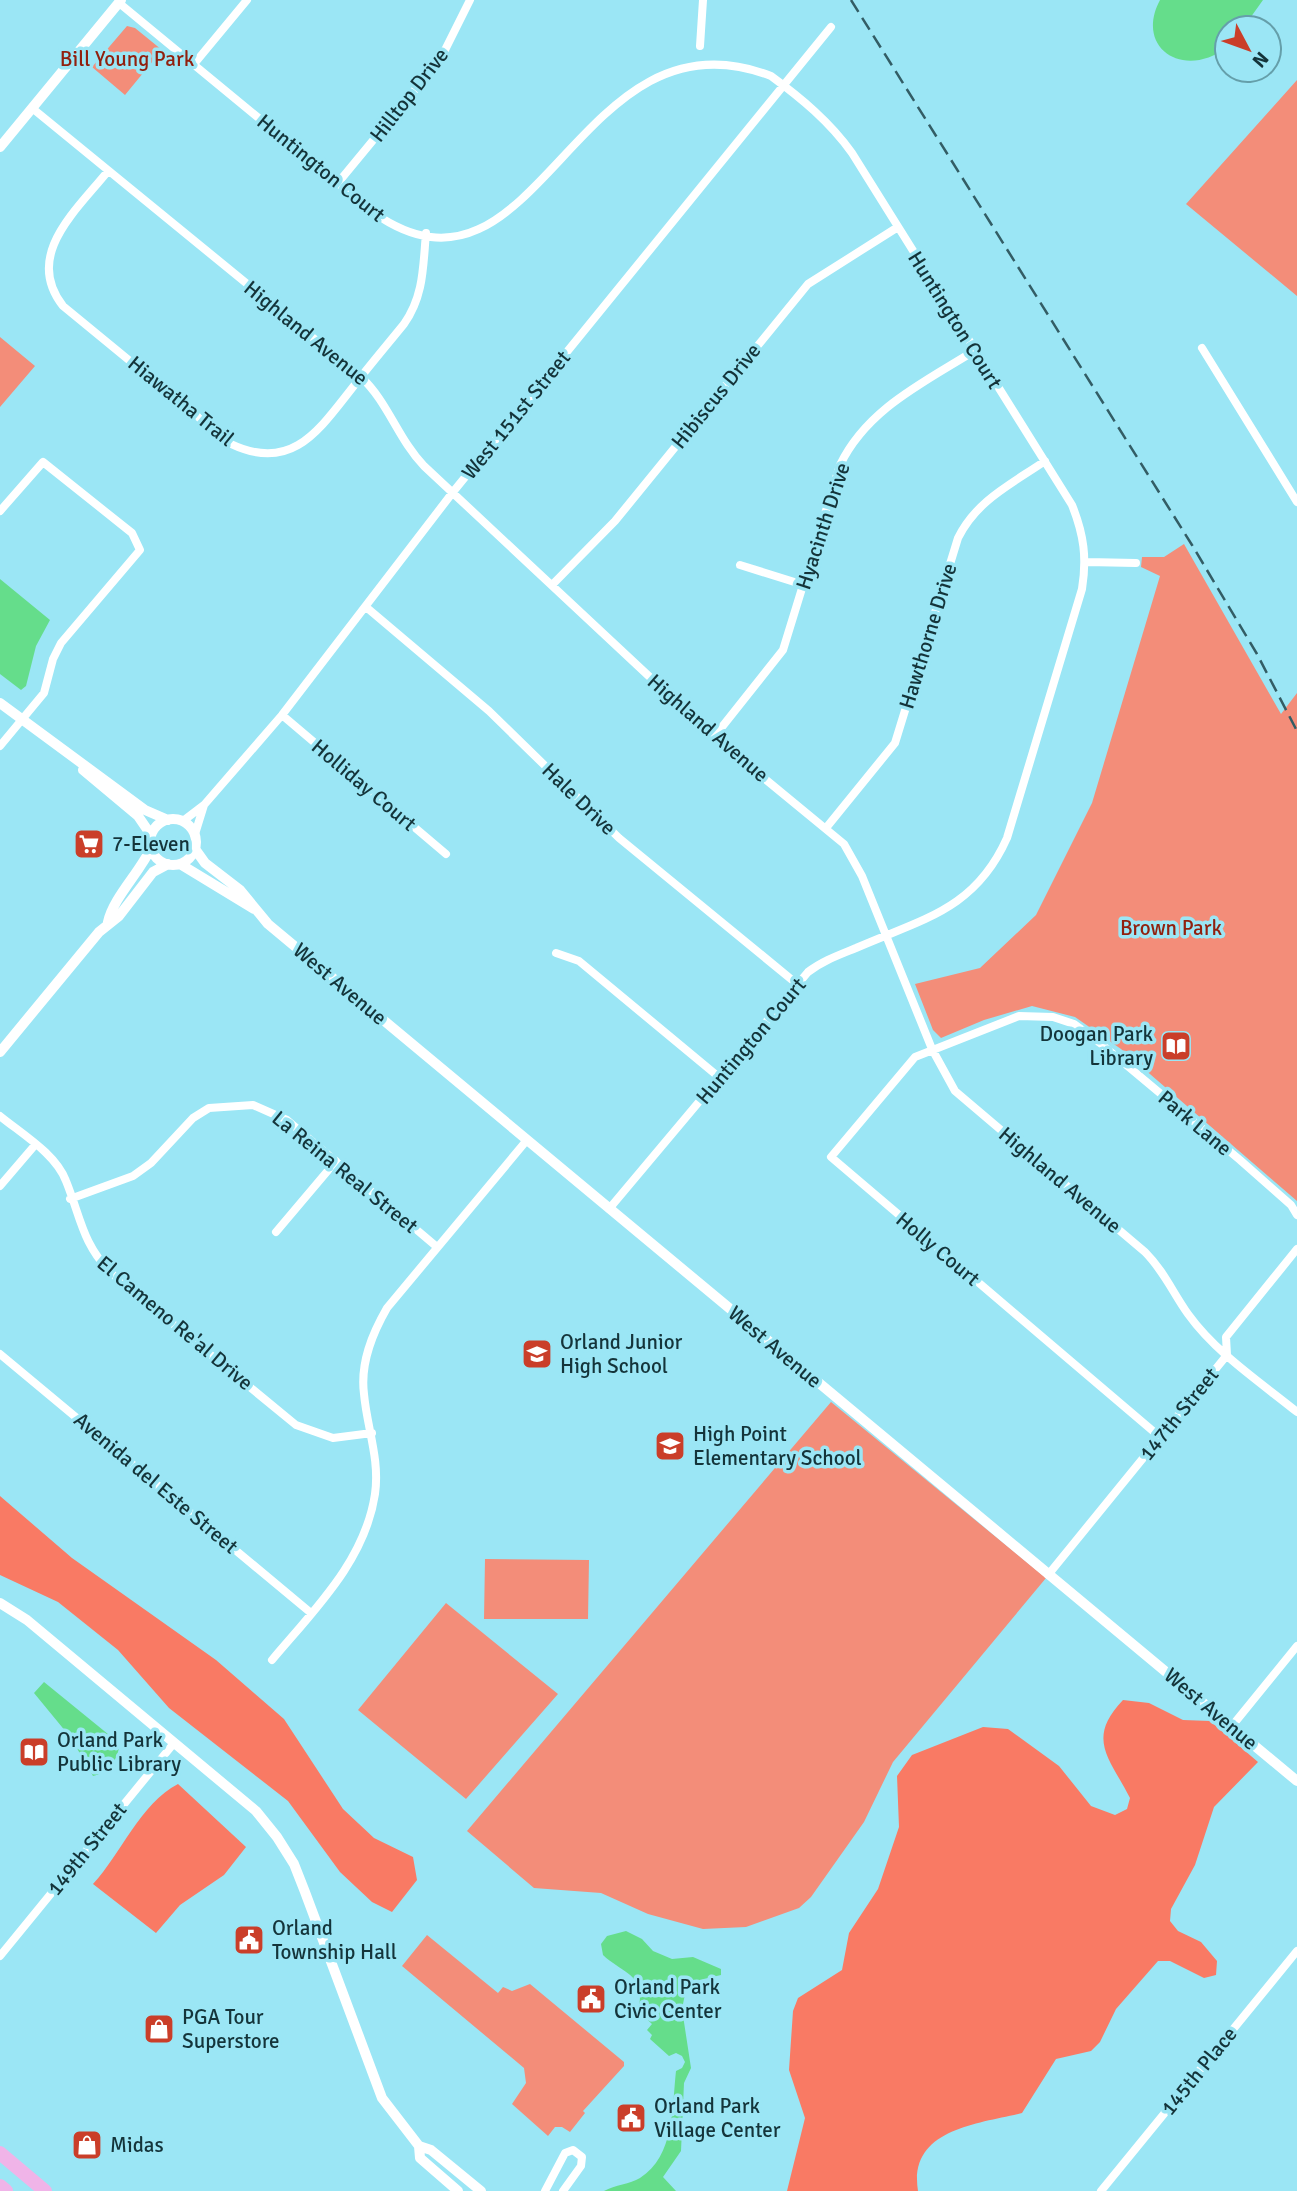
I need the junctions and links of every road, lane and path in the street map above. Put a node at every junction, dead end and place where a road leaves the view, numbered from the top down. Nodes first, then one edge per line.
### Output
1 (247, 0) edge
2 (470, 0) edge
3 (703, 0) edge
4 (120, 2) edge
5 (831, 27) dead end
6 (700, 46) dead end
7 (746, 59) dead end
8 (194, 64) junction
9 (784, 85) junction
10 (32, 108) junction
11 (0, 147) edge
12 (108, 171) junction
13 (337, 184) junction
14 (511, 194) dead end
15 (898, 227) junction
16 (426, 233) junction
17 (1202, 348) dead end
18 (974, 351) junction
19 (361, 377) junction
20 (1045, 461) junction
21 (453, 492) junction
22 (1297, 502) edge
23 (0, 511) edge
24 (1087, 562) junction
25 (1136, 564) dead end
26 (740, 565) dead end
27 (552, 585) junction
28 (804, 585) junction
29 (366, 607) junction
30 (0, 703) edge
31 (282, 715) junction
32 (21, 720) junction
33 (714, 737) junction
34 (0, 746) edge
35 (74, 759) junction
36 (204, 805) junction
37 (168, 820) junction
38 (183, 821) junction
39 (826, 828) junction
40 (195, 834) junction
41 (152, 835) junction
42 (151, 848) junction
43 (195, 849) junction
44 (446, 854) dead end
45 (168, 864) junction
46 (180, 864) junction
47 (256, 910) junction
48 (108, 922) junction
49 (886, 934) junction
50 (556, 953) dead end
51 (797, 984) junction
52 (932, 1049) junction
53 (0, 1052) edge
54 (720, 1078) junction
55 (0, 1116) edge
56 (527, 1140) junction
57 (35, 1144) junction
58 (336, 1161) junction
59 (0, 1186) edge
60 (70, 1199) junction
61 (609, 1209) junction
62 (1297, 1215) edge
63 (275, 1233) dead end
64 (437, 1247) junction
65 (1297, 1249) edge
66 (0, 1354) edge
67 (1227, 1355) junction
68 (1297, 1412) edge
69 (372, 1433) junction
70 (1160, 1437) junction
71 (1048, 1574) junction
72 (0, 1603) edge
73 (311, 1613) junction
74 (1297, 1646) edge
75 (272, 1660) dead end
76 (1232, 1726) junction
77 (174, 1743) junction
78 (1297, 1781) edge
79 (1297, 1951) edge
80 (0, 1956) edge
81 (419, 2146) junction
82 (0, 2153) edge
83 (0, 2186) edge
84 (6, 2191) edge
85 (46, 2191) edge
86 (458, 2191) edge
87 (481, 2191) edge
88 (545, 2191) edge
89 (563, 2191) edge
90 (1101, 2191) edge

1 - 8 street
2 - 13 street, Hilltop Drive
3 - 6 street
4 - 8 street, Huntington Court
4 - 10 street
5 - 9 street, West 151st Street
7 - 9 street, Huntington Court
8 - 13 street, Huntington Court
9 - 15 street, Huntington Court
9 - 21 street, West 151st Street
10 - 11 street
10 - 12 street, Highland Avenue
12 - 19 street, Highland Avenue
12 - 19 street, Hiawatha Trail
13 - 16 street, Huntington Court
14 - 16 street, Huntington Court
15 - 18 street, Huntington Court
15 - 27 street, Hibiscus Drive
16 - 19 street, Hiawatha Trail
17 - 22 street
18 - 20 street, Huntington Court
18 - 28 street, Hyacinth Drive
19 - 21 street, Highland Avenue
20 - 24 street, Huntington Court
20 - 39 street, Hawthorne Drive
21 - 27 street, Highland Avenue
21 - 29 street, West 151st Street
23 - 32 street
24 - 25 street
24 - 49 street, Huntington Court
26 - 28 street
27 - 33 street, Highland Avenue
28 - 33 street, Hyacinth Drive
29 - 31 street, West 151st Street
29 - 51 street, Hale Drive
30 - 32 street
31 - 36 street, West 151st Street
31 - 44 street, Holliday Court
32 - 34 street
32 - 35 street
33 - 39 street, Highland Avenue
35 - 37 street
35 - 41 street
36 - 38 street, West 151st Street
36 - 40 street, West 151st Street
37 - 38 street
37 - 41 street
38 - 40 street
39 - 49 street, Highland Avenue
40 - 43 street
41 - 42 street
42 - 45 street
42 - 48 street
43 - 46 street
43 - 47 street, West Avenue
45 - 46 street
45 - 48 street
46 - 47 street, West Avenue
47 - 56 street, West Avenue
48 - 53 street
49 - 51 street, Huntington Court
49 - 52 street, Highland Avenue
50 - 54 street
51 - 54 street, Huntington Court
52 - 62 street, Park Lane
52 - 67 street, Highland Avenue
52 - 70 street, Holly Court
54 - 61 street, Huntington Court
55 - 57 street, El Cameno Re'al Drive
56 - 61 street, West Avenue
56 - 64 street
57 - 59 street
57 - 60 street, El Cameno Re'al Drive
58 - 60 street, La Reina Real Street
58 - 63 street
58 - 64 street, La Reina Real Street
60 - 69 street, El Cameno Re'al Drive
61 - 71 street, West Avenue
64 - 69 street
65 - 67 street, 147th Street
66 - 73 street, Avenida del Este Street
67 - 68 street, Highland Avenue
67 - 70 street, 147th Street
69 - 73 street
70 - 71 street, 147th Street
71 - 76 street, West Avenue
72 - 77 street
73 - 75 street
74 - 76 street
76 - 78 street, West Avenue
77 - 80 street, 149th Street
77 - 81 street
79 - 90 street, 145th Place
81 - 86 street
81 - 87 street
82 - 85 highway
83 - 84 highway
88 - 89 street

